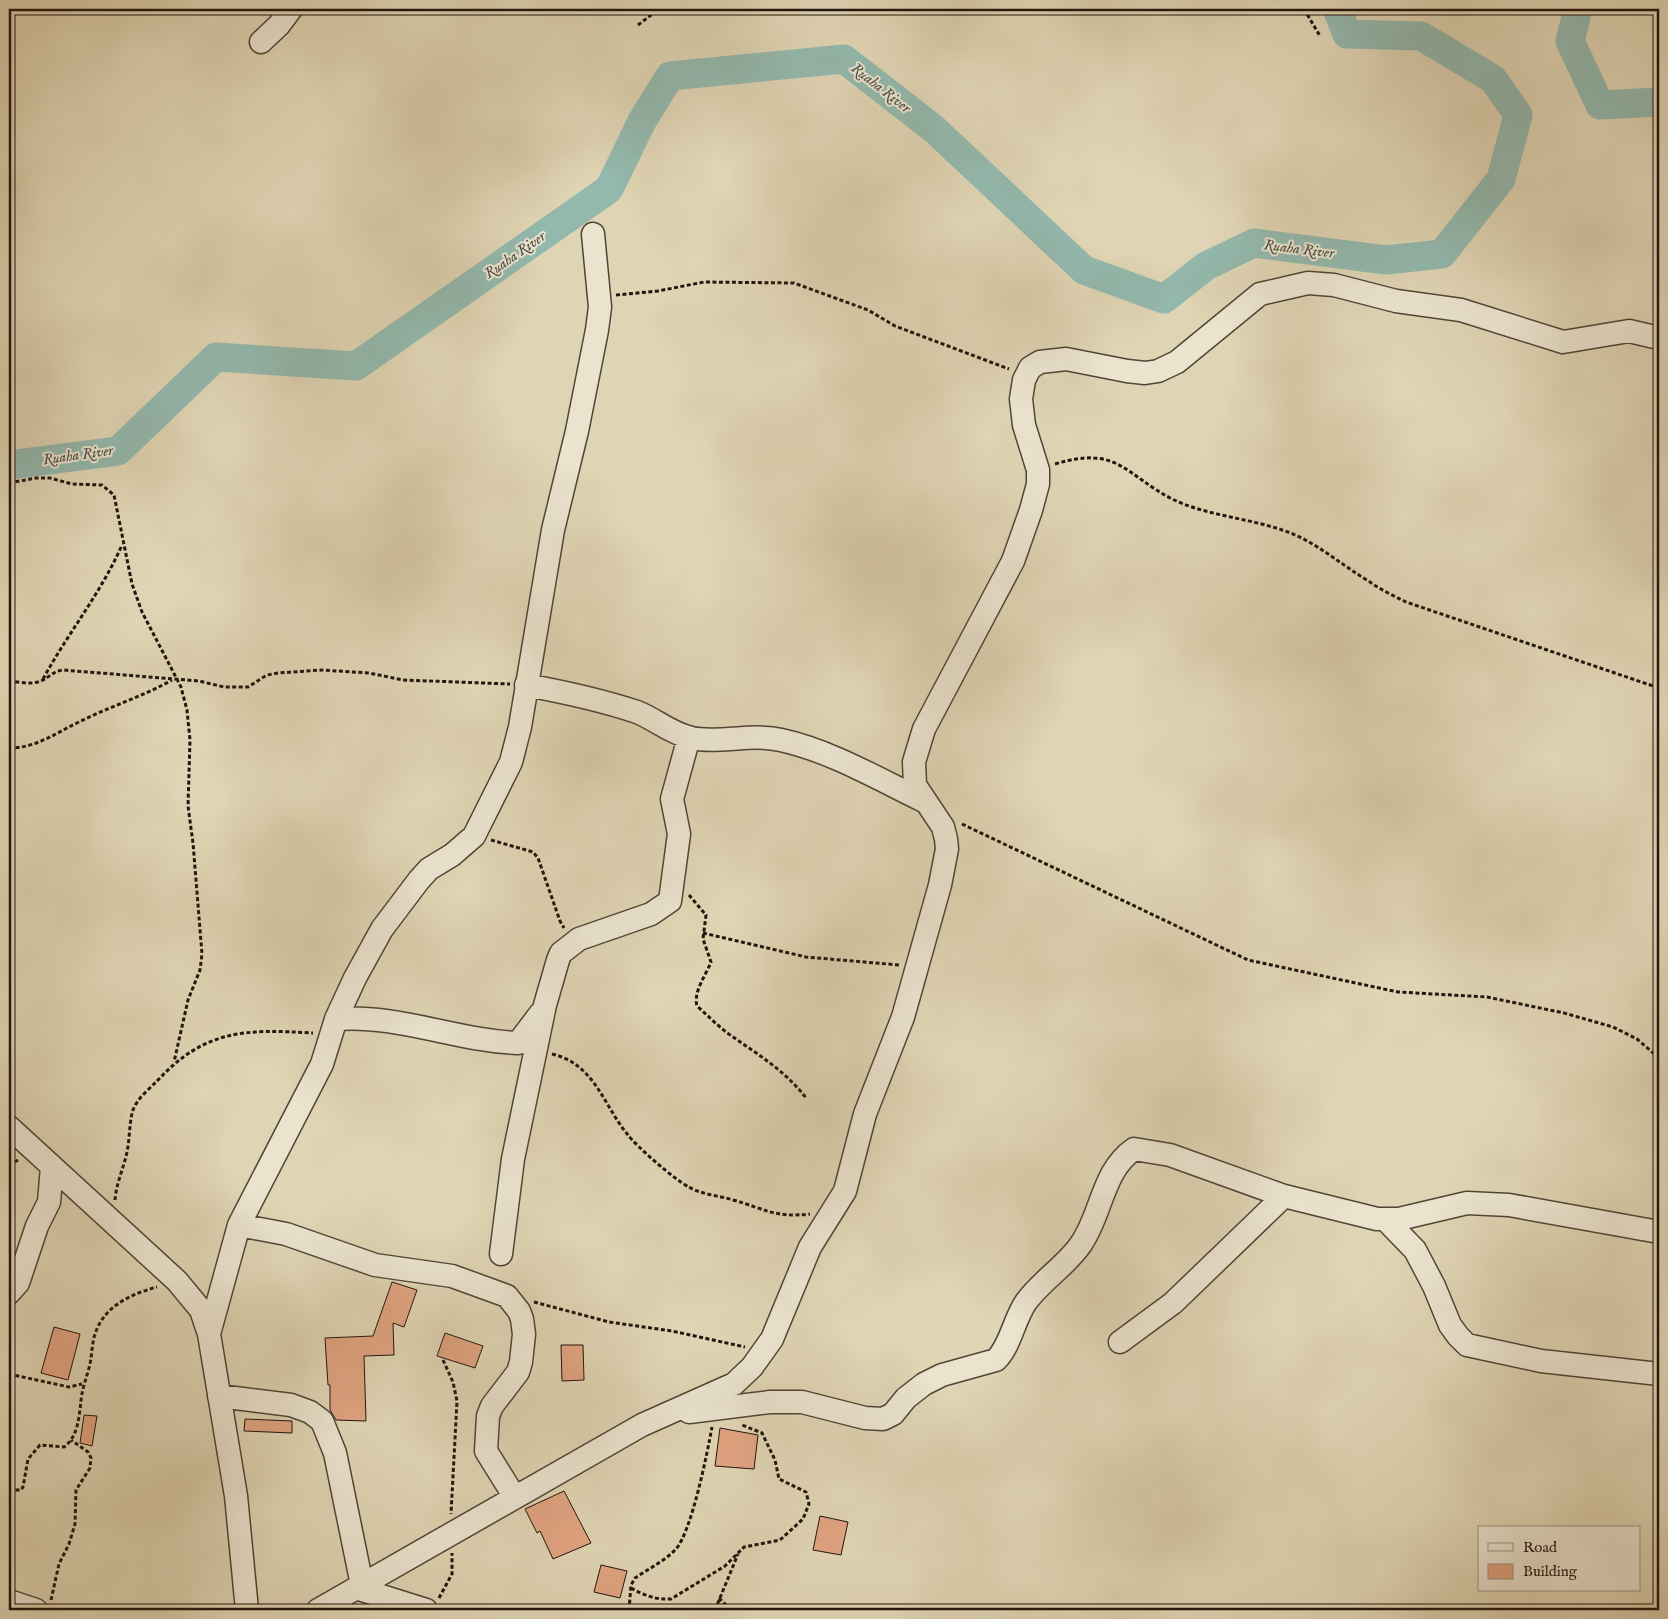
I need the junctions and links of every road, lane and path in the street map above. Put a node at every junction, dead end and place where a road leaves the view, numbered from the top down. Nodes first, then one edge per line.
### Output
1 (290, 9) edge
2 (659, 9) edge
3 (1304, 9) edge
4 (638, 25) dead end
5 (1320, 36) dead end
6 (261, 42) dead end
7 (593, 234) dead end
8 (598, 298) junction
9 (1659, 338) edge
10 (1026, 376) junction
11 (1038, 470) junction
12 (9, 483) edge
13 (122, 544) junction
14 (175, 680) junction
15 (9, 681) edge
16 (42, 681) junction
17 (526, 685) junction
18 (1659, 688) edge
19 (689, 737) junction
20 (9, 748) edge
21 (924, 801) junction
22 (954, 820) dead end
23 (474, 836) junction
24 (674, 877) junction
25 (703, 934) junction
26 (578, 939) junction
27 (917, 966) junction
28 (545, 1005) junction
29 (334, 1027) junction
30 (537, 1050) junction
31 (1659, 1058) edge
32 (174, 1062) junction
33 (806, 1098) dead end
34 (9, 1127) edge
35 (9, 1145) edge
36 (46, 1161) junction
37 (1284, 1196) junction
38 (832, 1212) junction
39 (1384, 1219) junction
40 (115, 1225) junction
41 (239, 1225) junction
42 (1659, 1232) edge
43 (500, 1254) dead end
44 (177, 1281) junction
45 (9, 1293) edge
46 (506, 1296) junction
47 (209, 1334) junction
48 (1120, 1342) dead end
49 (764, 1351) junction
50 (443, 1360) dead end
51 (9, 1374) edge
52 (1659, 1374) edge
53 (83, 1384) junction
54 (219, 1396) junction
55 (701, 1411) junction
56 (668, 1415) junction
57 (738, 1424) dead end
58 (72, 1440) junction
59 (9, 1490) edge
60 (514, 1496) junction
61 (449, 1534) junction
62 (740, 1551) junction
63 (359, 1586) junction
64 (631, 1588) junction
65 (719, 1598) junction
66 (9, 1601) edge
67 (431, 1607) edge
68 (43, 1608) edge
69 (247, 1610) edge
70 (318, 1610) edge
71 (628, 1610) edge
72 (715, 1610) edge
73 (731, 1610) edge

1 - 6 street
2 - 4 path
3 - 5 path
7 - 8 street
8 - 10 path
8 - 17 street
9 - 10 street
10 - 11 street
11 - 18 path
11 - 21 street
12 - 13 path
13 - 14 path
13 - 16 path
14 - 16 path
14 - 17 path
14 - 20 path
14 - 32 path
15 - 16 path
17 - 19 street
17 - 23 street
19 - 21 street
19 - 24 street
21 - 27 street
22 - 31 path
23 - 26 path
23 - 29 street
24 - 25 path
24 - 26 street
25 - 27 path
25 - 33 path
26 - 28 street
27 - 38 street
28 - 29 street
28 - 30 street
29 - 32 path
29 - 41 street
30 - 38 path
30 - 43 street
32 - 40 path
34 - 36 street
35 - 36 street
36 - 40 street
36 - 45 street
37 - 39 street
37 - 48 street
37 - 55 street
38 - 49 street
39 - 42 street
39 - 52 street
40 - 44 street
41 - 46 street
41 - 47 street
44 - 47 street
44 - 53 path
46 - 49 path
46 - 60 street
47 - 54 street
49 - 56 street
50 - 61 path
51 - 53 path
53 - 58 path
54 - 63 street
54 - 69 street
55 - 56 street
55 - 64 path
56 - 60 street
57 - 62 path
58 - 59 path
58 - 68 path
60 - 61 street
61 - 63 street
61 - 67 path
62 - 64 path
62 - 65 path
63 - 67 street
63 - 70 street
64 - 71 path
65 - 72 path
65 - 73 path
66 - 68 street

